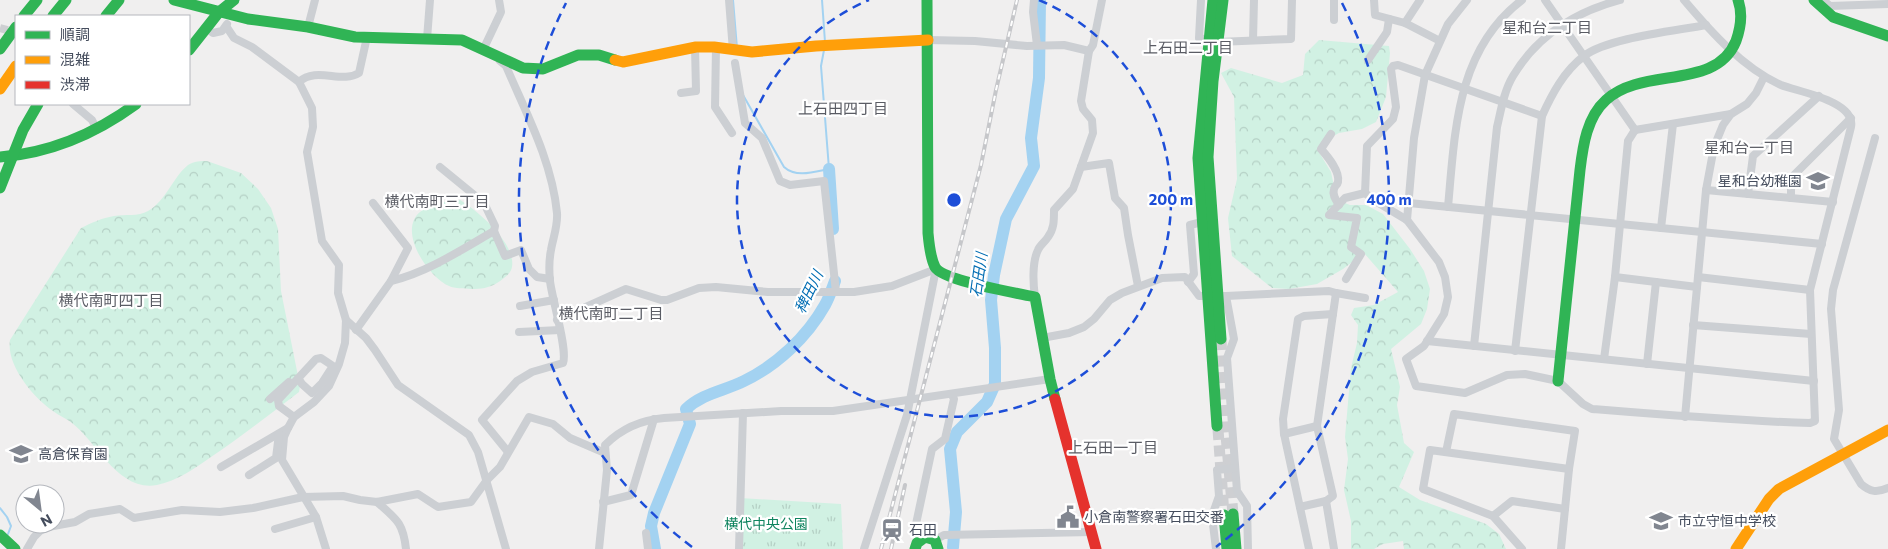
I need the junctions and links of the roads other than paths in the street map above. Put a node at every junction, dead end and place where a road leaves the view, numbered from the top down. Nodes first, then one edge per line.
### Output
1 (37, 0) edge
2 (66, 0) edge
3 (119, 0) edge
4 (174, 0) edge
5 (234, 0) edge
6 (315, 0) edge
7 (430, 0) edge
8 (499, 0) edge
9 (729, 0) edge
10 (927, 0) edge
11 (1034, 0) edge
12 (1102, 0) edge
13 (1201, 0) edge
14 (1213, 0) edge
15 (1223, 0) edge
16 (1254, 0) edge
17 (1292, 0) edge
18 (1334, 0) edge
19 (1374, 0) edge
20 (1420, 0) edge
21 (1467, 0) edge
22 (1522, 0) edge
23 (1544, 0) edge
24 (1620, 0) edge
25 (1684, 0) edge
26 (1738, 0) edge
27 (1814, 0) edge
28 (1822, 0) edge
29 (187, 2) edge
30 (1882, 3) edge
31 (224, 13) junction
32 (25, 15) edge
33 (54, 15) edge
34 (107, 15) edge
35 (1389, 18) junction
36 (1334, 20) dead end
37 (1405, 23) junction
38 (1561, 24) junction
39 (226, 26) junction
40 (1706, 26) junction
41 (308, 27) junction
42 (15, 28) edge
43 (206, 28) junction
44 (1888, 36) edge
45 (367, 37) junction
46 (427, 39) junction
47 (928, 40) junction
48 (1253, 40) junction
49 (1213, 41) junction
50 (1440, 41) junction
51 (1037, 44) junction
52 (695, 47) junction
53 (716, 48) junction
54 (0, 49) edge
55 (190, 49) edge
56 (483, 50) junction
57 (1089, 51) junction
58 (1733, 51) junction
59 (734, 55) junction
60 (1584, 56) junction
61 (1368, 60) dead end
62 (15, 68) edge
63 (1425, 75) junction
64 (1764, 77) junction
65 (300, 82) junction
66 (1463, 88) junction
67 (0, 90) edge
68 (681, 93) dead end
69 (1610, 95) junction
70 (1819, 96) junction
71 (1503, 103) junction
72 (37, 105) edge
73 (74, 105) edge
74 (134, 105) edge
75 (1731, 114) junction
76 (1542, 116) junction
77 (1851, 118) junction
78 (1673, 124) junction
79 (97, 130) junction
80 (1635, 130) junction
81 (732, 134) dead end
82 (1331, 134) dead end
83 (1875, 138) dead end
84 (0, 157) edge
85 (13, 157) junction
86 (440, 167) dead end
87 (1081, 167) junction
88 (0, 188) edge
89 (1706, 190) junction
90 (1365, 193) junction
91 (1748, 194) junction
92 (1791, 198) junction
93 (1833, 202) junction
94 (373, 203) dead end
95 (1410, 203) junction
96 (1339, 205) junction
97 (1448, 207) junction
98 (1488, 211) junction
99 (1530, 215) junction
100 (1575, 219) junction
101 (1407, 220) junction
102 (1202, 222) junction
103 (1619, 224) junction
104 (1662, 228) junction
105 (494, 231) junction
106 (1702, 232) junction
107 (1822, 244) junction
108 (936, 269) junction
109 (1615, 277) junction
110 (1698, 277) junction
111 (550, 279) junction
112 (1346, 280) dead end
113 (391, 281) junction
114 (1188, 282) junction
115 (1656, 282) junction
116 (1138, 286) junction
117 (1697, 287) junction
118 (1810, 290) junction
119 (836, 292) junction
120 (1336, 292) junction
121 (1217, 296) junction
122 (1035, 297) junction
123 (1365, 298) dead end
124 (554, 300) junction
125 (520, 306) dead end
126 (1334, 314) junction
127 (346, 320) junction
128 (557, 320) junction
129 (1693, 325) junction
130 (356, 330) junction
131 (560, 330) junction
132 (519, 332) dead end
133 (1811, 334) junction
134 (1042, 338) junction
135 (1221, 339) tunnel mouth
136 (1427, 341) junction
137 (1474, 346) junction
138 (1516, 351) junction
139 (1562, 355) junction
140 (1604, 359) junction
141 (1647, 364) junction
142 (1689, 368) junction
143 (1050, 379) junction
144 (297, 380) junction
145 (1558, 381) junction
146 (1814, 381) junction
147 (952, 395) junction
148 (270, 399) dead end
149 (910, 400) junction
150 (743, 413) junction
151 (294, 417) junction
152 (1685, 417) junction
153 (654, 419) junction
154 (1217, 426) tunnel mouth
155 (1317, 426) junction
156 (288, 428) junction
157 (1888, 430) edge
158 (279, 434) junction
159 (1284, 434) junction
160 (508, 452) junction
161 (1446, 452) junction
162 (605, 453) junction
163 (1843, 455) junction
164 (221, 467) dead end
165 (1235, 468) junction
166 (1569, 469) junction
167 (250, 475) dead end
168 (487, 480) junction
169 (1888, 488) edge
170 (303, 497) junction
171 (1326, 501) junction
172 (377, 502) junction
173 (603, 502) junction
174 (1300, 507) junction
175 (1565, 509) junction
176 (1494, 516) junction
177 (316, 517) junction
178 (275, 530) dead end
179 (1092, 532) junction
180 (646, 533) dead end
181 (0, 535) edge
182 (921, 539) junction
183 (936, 544) edge
184 (15, 549) edge
185 (27, 549) edge
186 (326, 549) edge
187 (406, 549) edge
188 (506, 549) edge
189 (599, 549) edge
190 (648, 549) edge
191 (739, 549) edge
192 (864, 549) edge
193 (915, 549) edge
194 (1096, 549) edge
195 (1216, 549) edge
196 (1227, 549) edge
197 (1236, 549) edge
198 (1248, 549) edge
199 (1309, 549) edge
200 (1334, 549) edge
201 (1522, 549) edge
202 (1561, 549) edge
203 (1736, 549) edge

1 - 32 main road
2 - 33 main road
3 - 34 main road
4 - 29 main road
5 - 31 main road
6 - 41 street
7 - 46 street
8 - 56 street
9 - 59 street
10 - 47 main road
11 - 51 street
12 - 57 street
13 - 49 street
14 - 49 main road
15 - 49 main road
16 - 48 street
17 - 48 street
18 - 36 street
19 - 35 street
20 - 37 street
21 - 50 street
22 - 66 street
23 - 38 street
24 - 38 street
25 - 40 street
26 - 58 main road
27 - 44 main road
28 - 30 street
29 - 31 main road
31 - 39 street
31 - 41 main road
31 - 43 main road
35 - 37 street
35 - 61 street
37 - 50 street
38 - 60 street
38 - 71 street
39 - 43 street
39 - 65 street
40 - 58 street
40 - 60 street
41 - 45 main road
42 - 54 main road
43 - 55 main road
45 - 46 main road
45 - 65 street
46 - 56 main road
47 - 51 street
47 - 59 main road
47 - 108 main road
48 - 49 street
49 - 102 main road
49 - 121 main road
50 - 63 street
51 - 57 street
52 - 53 main road
52 - 56 main road
52 - 68 street
53 - 59 main road
53 - 81 street
56 - 111 street
57 - 87 street
58 - 64 street
58 - 69 main road
59 - 119 street
60 - 69 street
60 - 76 street
62 - 67 main road
63 - 66 street
63 - 90 street
63 - 95 street
64 - 70 street
64 - 75 street
65 - 127 street
66 - 71 street
66 - 97 street
69 - 80 street
69 - 100 main road
70 - 77 street
70 - 91 street
71 - 76 street
71 - 98 street
72 - 85 main road
73 - 79 street
74 - 79 main road
75 - 78 street
75 - 89 street
76 - 99 street
77 - 92 street
77 - 93 street
78 - 80 street
78 - 104 street
79 - 85 main road
80 - 103 street
82 - 96 street
83 - 163 street
84 - 85 main road
85 - 88 main road
86 - 105 street
87 - 116 street
87 - 122 street
89 - 91 street
89 - 106 street
90 - 96 street
90 - 101 street
91 - 92 street
92 - 93 street
93 - 107 street
94 - 113 street
95 - 97 street
95 - 101 street
96 - 112 street
97 - 98 street
98 - 99 street
98 - 137 street
99 - 100 street
99 - 138 street
100 - 103 street
100 - 139 main road
101 - 136 street
102 - 114 street
102 - 121 main road
103 - 104 street
103 - 109 street
104 - 106 street
105 - 111 street
105 - 113 street
106 - 107 street
106 - 110 street
107 - 118 street
108 - 119 street
108 - 122 main road
108 - 149 street
109 - 115 street
109 - 140 street
110 - 117 street
110 - 118 street
111 - 124 street
113 - 130 street
114 - 116 street
114 - 121 street
115 - 117 street
115 - 141 street
116 - 134 street
117 - 129 street
118 - 133 street
119 - 128 street
120 - 121 street
120 - 123 street
120 - 126 street
121 - 135 main road
121 - 154 main road
121 - 165 street
122 - 134 main road
124 - 125 street
124 - 128 street
126 - 155 street
126 - 159 street
127 - 130 street
127 - 151 street
128 - 131 street
129 - 133 street
129 - 142 street
130 - 168 street
131 - 132 street
131 - 160 street
133 - 146 street
134 - 143 main road
136 - 137 street
136 - 145 street
137 - 138 street
138 - 139 street
139 - 140 street
139 - 145 main road
140 - 141 street
141 - 142 street
142 - 146 street
142 - 152 street
143 - 147 street
143 - 179 main road
144 - 144 street
144 - 148 street
144 - 151 street
145 - 152 street
146 - 152 street
147 - 149 street
147 - 182 street
149 - 150 street
149 - 192 street
150 - 153 street
150 - 191 street
151 - 156 street
153 - 162 street
153 - 173 street
155 - 159 street
155 - 171 street
156 - 158 street
156 - 170 street
157 - 163 main road
158 - 164 street
158 - 167 street
159 - 174 street
160 - 162 street
160 - 168 street
161 - 166 street
161 - 166 street
161 - 176 street
162 - 173 street
163 - 169 street
163 - 203 main road
165 - 195 street
165 - 198 street
166 - 175 street
168 - 172 street
168 - 188 street
170 - 172 street
170 - 177 street
170 - 185 street
171 - 174 street
171 - 200 street
172 - 187 street
173 - 189 street
174 - 199 street
175 - 176 street
175 - 202 street
176 - 201 street
177 - 178 street
177 - 186 street
179 - 183 street
179 - 194 main road
180 - 190 street
181 - 184 main road
182 - 183 main road
182 - 193 main road
196 - 197 main road

